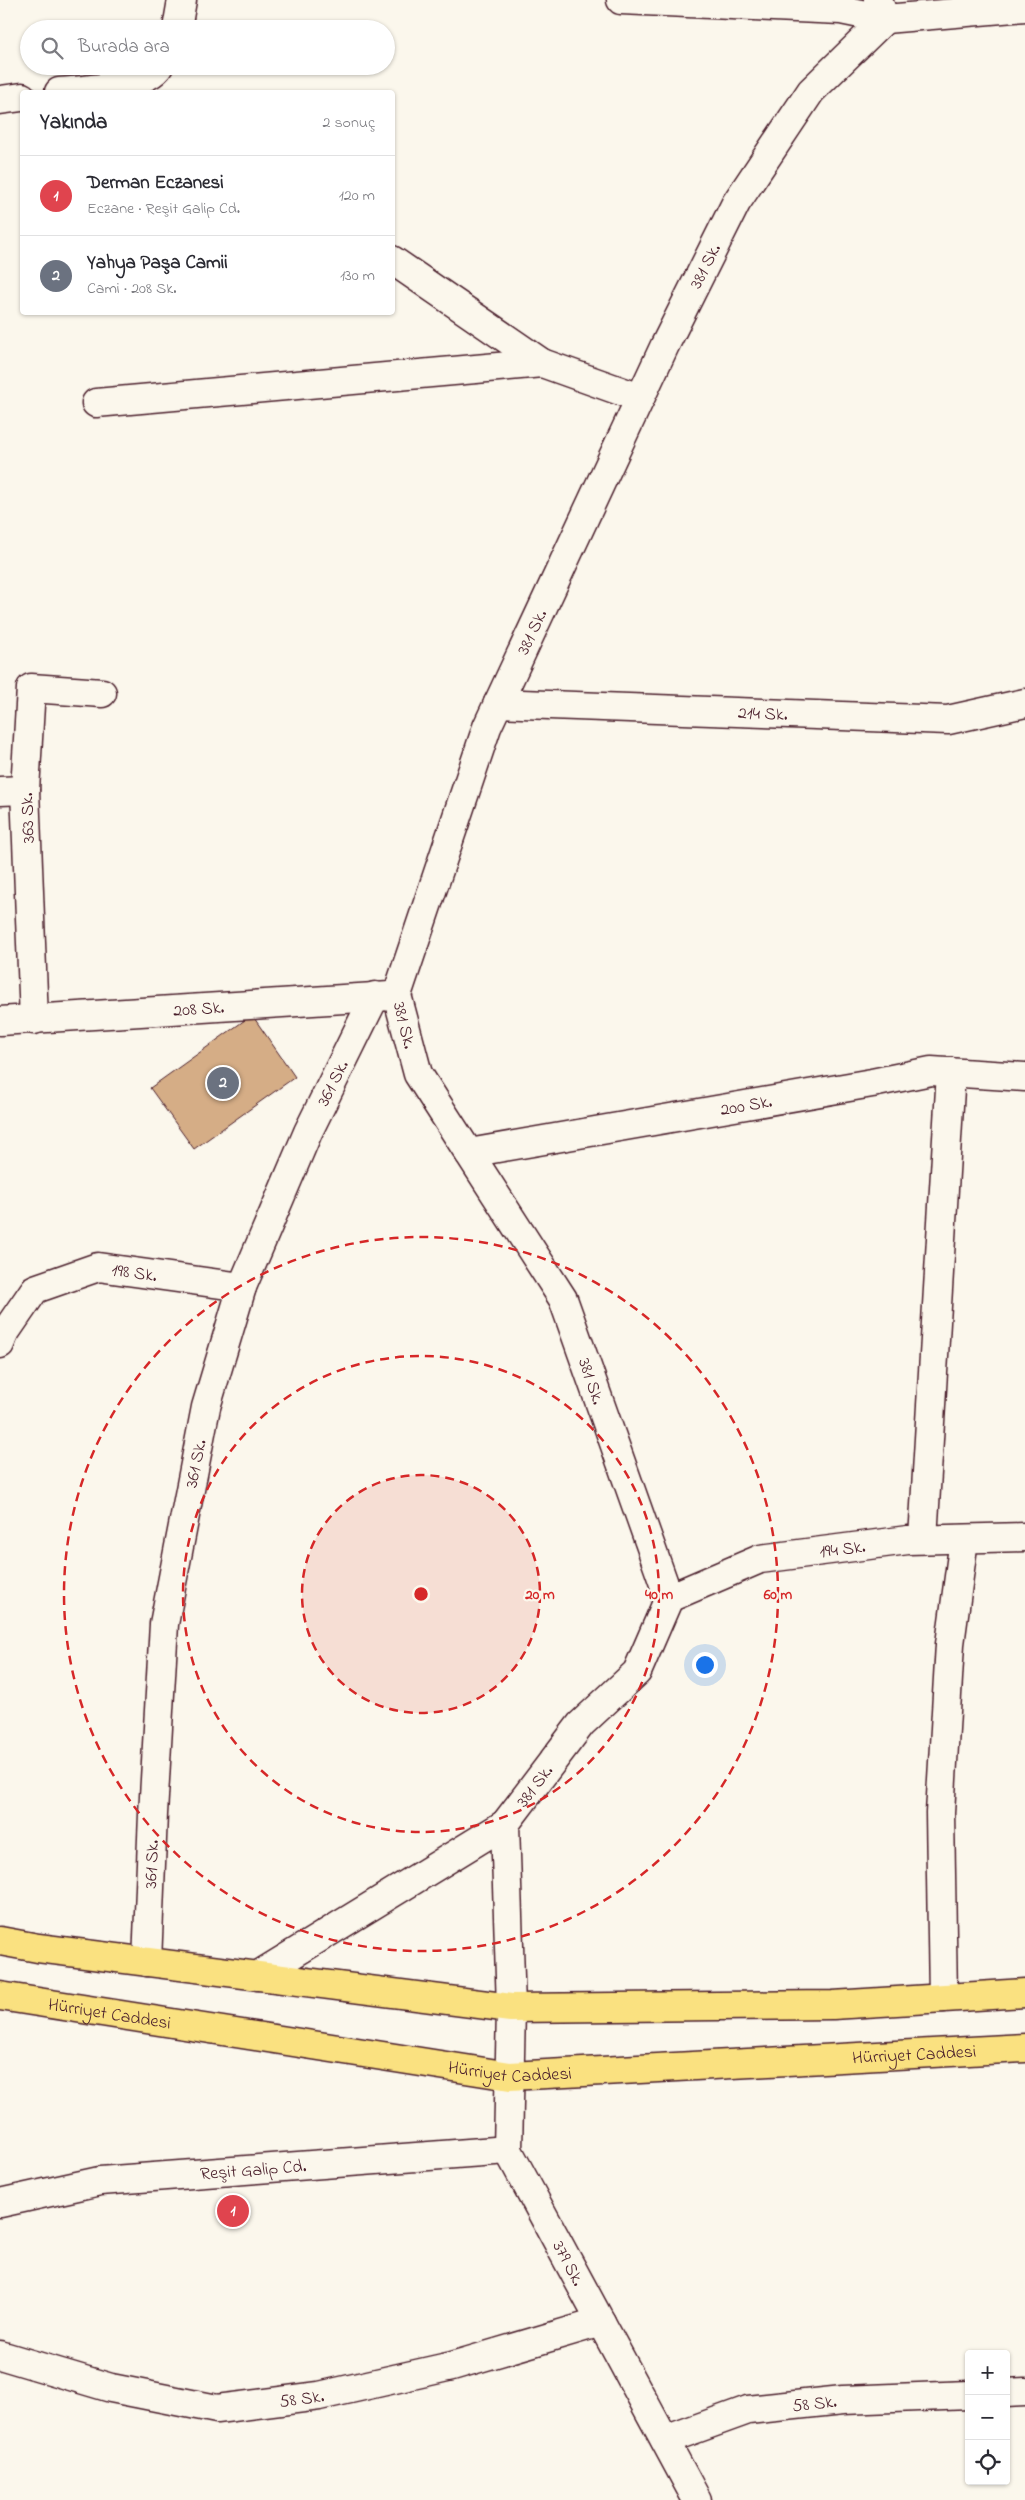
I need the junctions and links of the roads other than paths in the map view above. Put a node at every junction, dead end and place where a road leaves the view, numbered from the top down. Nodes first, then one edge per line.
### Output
1 (182, 0) edge
2 (620, 0) edge
3 (1025, 7) edge
4 (882, 10) edge
5 (179, 20) edge
6 (148, 75) edge
7 (76, 90) edge
8 (20, 97) edge
9 (0, 100) edge
10 (395, 262) edge
11 (542, 363) junction
12 (640, 398) junction
13 (96, 404) dead end
14 (102, 693) dead end
15 (498, 703) junction
16 (1025, 703) edge
17 (13, 791) edge
18 (386, 996) junction
19 (34, 1020) junction
20 (0, 1021) edge
21 (951, 1072) junction
22 (1025, 1077) edge
23 (469, 1153) junction
24 (242, 1287) junction
25 (0, 1344) edge
26 (1025, 1537) edge
27 (964, 1538) junction
28 (924, 1539) junction
29 (669, 1598) junction
30 (505, 1824) junction
31 (0, 1941) edge
32 (148, 1962) junction
33 (257, 1976) junction
34 (1025, 1993) edge
35 (0, 1996) edge
36 (943, 1998) junction
37 (511, 2008) junction
38 (1025, 2048) edge
39 (510, 2076) junction
40 (508, 2150) junction
41 (0, 2203) edge
42 (601, 2322) junction
43 (0, 2355) edge
44 (1025, 2392) edge
45 (1010, 2393) edge
46 (965, 2394) edge
47 (665, 2440) junction
48 (697, 2500) edge

1 - 5 street
2 - 4 street
3 - 4 street
4 - 12 street, 381 Sk.
6 - 7 street
8 - 9 street
10 - 11 street
11 - 12 street
11 - 13 street
12 - 15 street, 381 Sk.
14 - 17 street, 363 Sk.
15 - 16 street, 214 Sk.
15 - 18 street, 381 Sk.
17 - 19 street, 363 Sk.
18 - 19 street, 208 Sk.
18 - 23 street, 381 Sk.
18 - 24 street, 361 Sk.
19 - 20 street, 208 Sk.
21 - 22 street, 200 Sk.
21 - 23 street, 200 Sk.
21 - 28 street
23 - 29 street, 381 Sk.
24 - 25 street, 198 Sk.
24 - 32 street, 361 Sk.
26 - 27 street, 194 Sk.
27 - 28 street, 194 Sk.
27 - 36 street
28 - 29 street, 194 Sk.
29 - 30 street, 381 Sk.
30 - 33 street
30 - 37 street, 381 Sk.
31 - 32 main road
32 - 33 main road
33 - 37 main road
34 - 36 main road
35 - 39 main road, Hürriyet Caddesi
36 - 37 main road
37 - 39 street, 379 Sk.
38 - 39 main road, Hürriyet Caddesi
39 - 40 street, 379 Sk.
40 - 41 street, Reşit Galip Cd.
40 - 42 street, 379 Sk.
42 - 43 street, 58 Sk.
42 - 47 street, 379 Sk.
44 - 45 street
46 - 47 street, 58 Sk.
47 - 48 street, 379 Sk.

